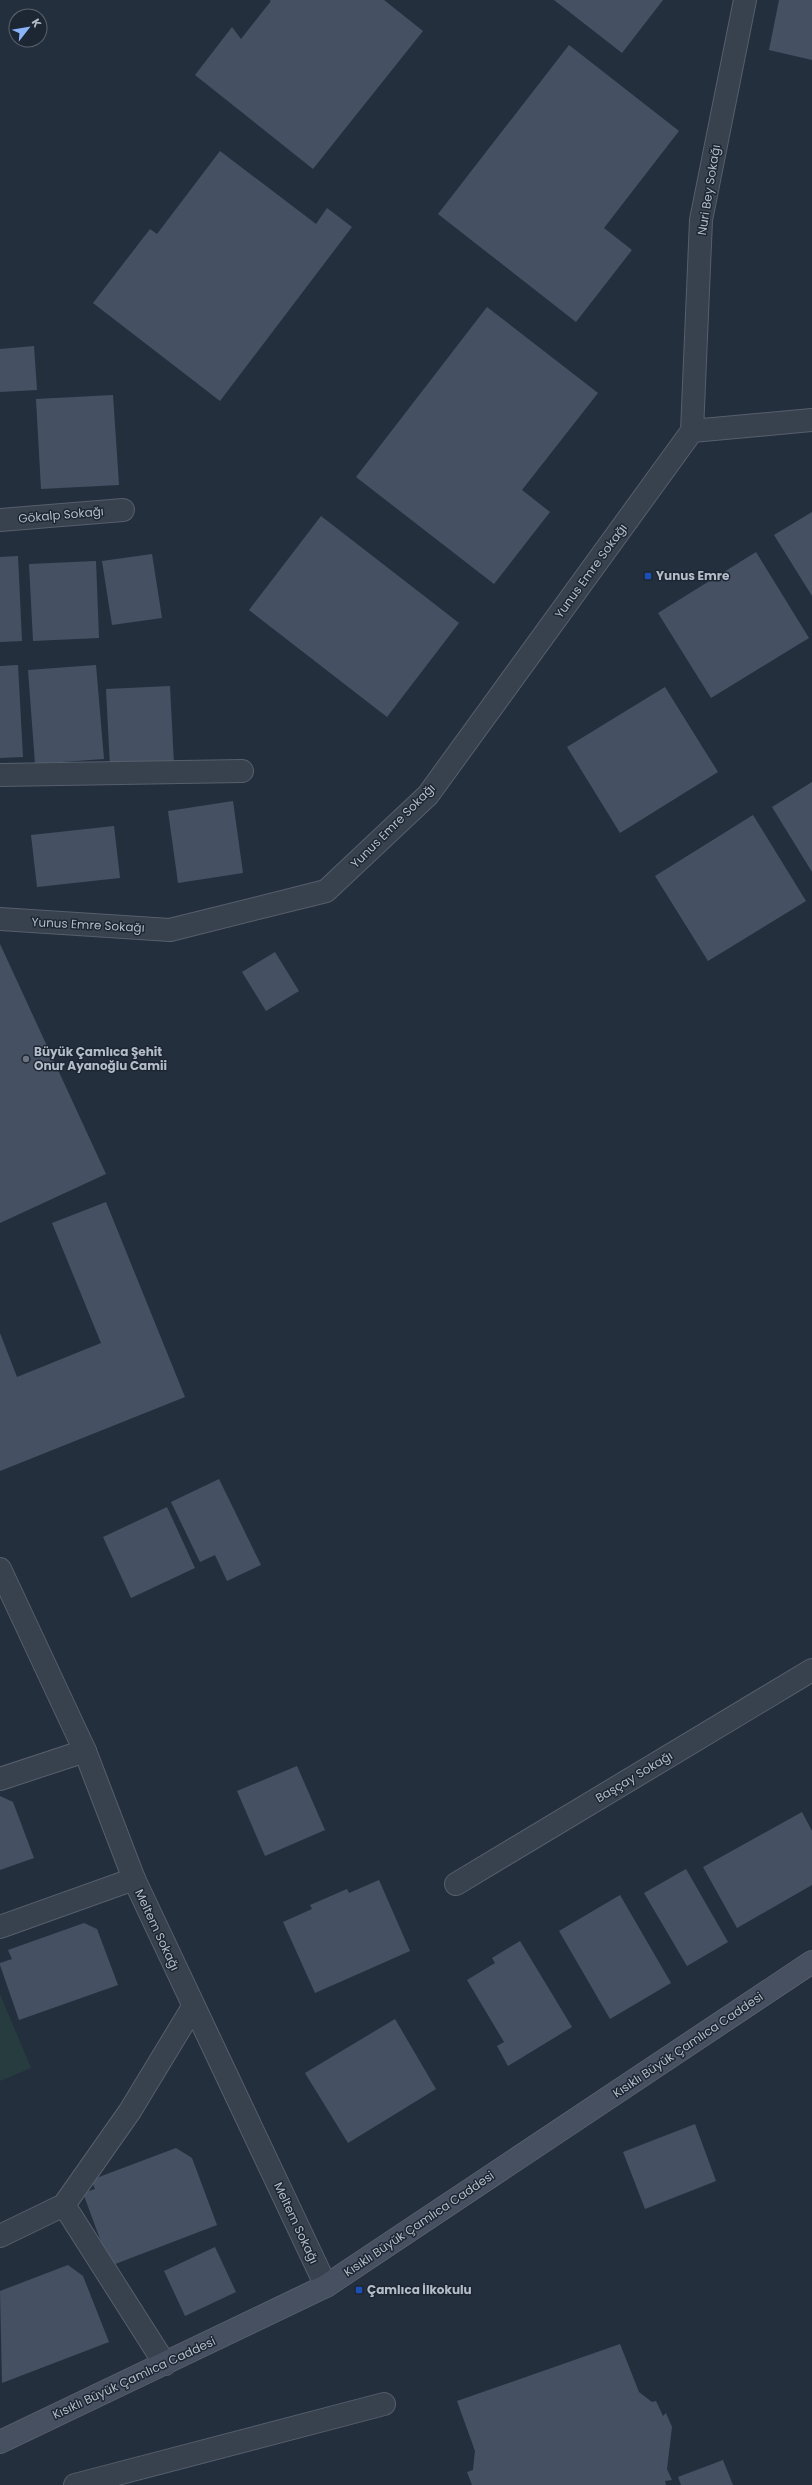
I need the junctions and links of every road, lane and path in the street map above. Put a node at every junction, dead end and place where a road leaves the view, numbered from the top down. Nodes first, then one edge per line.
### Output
1 (744, 0) edge
2 (812, 420) edge
3 (692, 431) junction
4 (123, 510) dead end
5 (0, 520) edge
6 (242, 772) dead end
7 (0, 775) edge
8 (0, 919) edge
9 (0, 1569) edge
10 (812, 1670) edge
11 (85, 1751) junction
12 (0, 1779) edge
13 (134, 1879) junction
14 (456, 1884) dead end
15 (0, 1928) edge
16 (812, 1962) edge
17 (193, 2007) junction
18 (64, 2205) junction
19 (0, 2236) edge
20 (326, 2286) junction
21 (165, 2364) junction
22 (384, 2404) dead end
23 (0, 2442) edge
24 (75, 2485) edge

1 - 3 street, Nuri Bey Sokağı
2 - 3 street
3 - 8 street, Yunus Emre Sokağı
4 - 5 street, Gökalp Sokağı
6 - 7 street
9 - 11 street, Meltem Sokağı
10 - 14 street, Başçay Sokağı
11 - 12 street
11 - 13 street, Meltem Sokağı
13 - 15 street
13 - 17 street, Meltem Sokağı
16 - 20 main road, Kısıklı Büyük Çamlıca Caddesi
17 - 18 street
17 - 20 street, Meltem Sokağı
18 - 19 street
18 - 21 street
20 - 21 main road, Kısıklı Büyük Çamlıca Caddesi
21 - 23 main road, Kısıklı Büyük Çamlıca Caddesi
22 - 24 street

